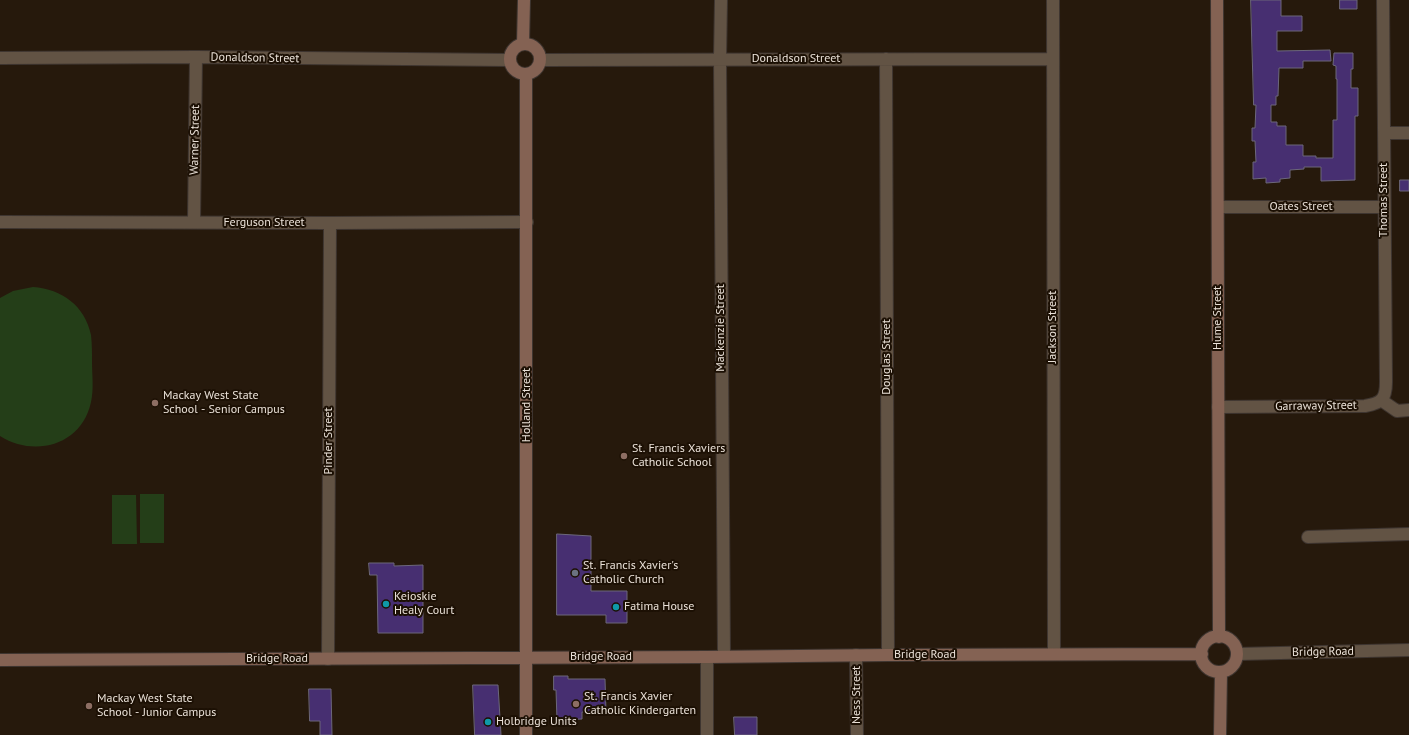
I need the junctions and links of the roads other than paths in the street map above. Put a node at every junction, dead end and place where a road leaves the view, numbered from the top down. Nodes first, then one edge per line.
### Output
1 (524, 0) edge
2 (720, 0) edge
3 (1053, 0) edge
4 (1217, 0) edge
5 (1383, 0) edge
6 (523, 44) junction
7 (196, 57) junction
8 (0, 58) edge
9 (720, 59) junction
10 (886, 59) junction
11 (1052, 59) junction
12 (509, 60) junction
13 (540, 60) junction
14 (526, 75) junction
15 (1384, 133) junction
16 (1409, 133) edge
17 (1218, 207) junction
18 (1384, 207) junction
19 (0, 222) edge
20 (194, 222) junction
21 (527, 222) junction
22 (330, 223) junction
23 (1381, 400) junction
24 (1218, 407) junction
25 (1409, 410) edge
26 (1409, 534) edge
27 (1308, 537) dead end
28 (1219, 637) junction
29 (1409, 650) edge
30 (1054, 654) junction
31 (1202, 654) junction
32 (1237, 654) junction
33 (856, 655) junction
34 (888, 655) junction
35 (724, 656) junction
36 (526, 657) junction
37 (707, 657) junction
38 (328, 659) junction
39 (0, 660) edge
40 (1221, 672) junction
41 (526, 735) edge
42 (707, 735) edge
43 (857, 735) edge
44 (1220, 735) edge

1 - 6 street
2 - 9 street, Mackenzie Street
3 - 11 street, Jackson Street
4 - 17 street, Hume Street
5 - 15 street, Thomas Street
6 - 12 street
6 - 13 street
7 - 8 street, Donaldson Street
7 - 12 street, Donaldson Street
7 - 20 street, Warner Street
9 - 10 street, Donaldson Street
9 - 13 street, Donaldson Street
9 - 35 street, Mackenzie Street
10 - 11 street, Donaldson Street
10 - 34 street, Douglas Street
11 - 30 street, Jackson Street
12 - 14 street
13 - 14 street
14 - 21 street, Holland Street
15 - 16 street
15 - 18 street, Thomas Street
17 - 18 street, Oates Street
17 - 24 street, Hume Street
18 - 23 street, Thomas Street
19 - 20 street, Ferguson Street
20 - 22 street, Ferguson Street
21 - 22 street, Ferguson Street
21 - 36 street, Holland Street
22 - 38 street, Pinder Street
23 - 24 street, Garraway Street
23 - 25 street
24 - 28 street, Hume Street
26 - 27 street
28 - 31 street
28 - 32 street
29 - 32 street, Bridge Road
30 - 31 street, Bridge Road
30 - 34 street, Bridge Road
31 - 40 street
32 - 40 street
33 - 34 street, Bridge Road
33 - 35 street, Bridge Road
33 - 43 street, Ness Street
35 - 37 street, Bridge Road
36 - 37 street, Bridge Road
36 - 38 street, Bridge Road
36 - 41 street, Holland Street
37 - 42 street
38 - 39 street, Bridge Road
40 - 44 street

